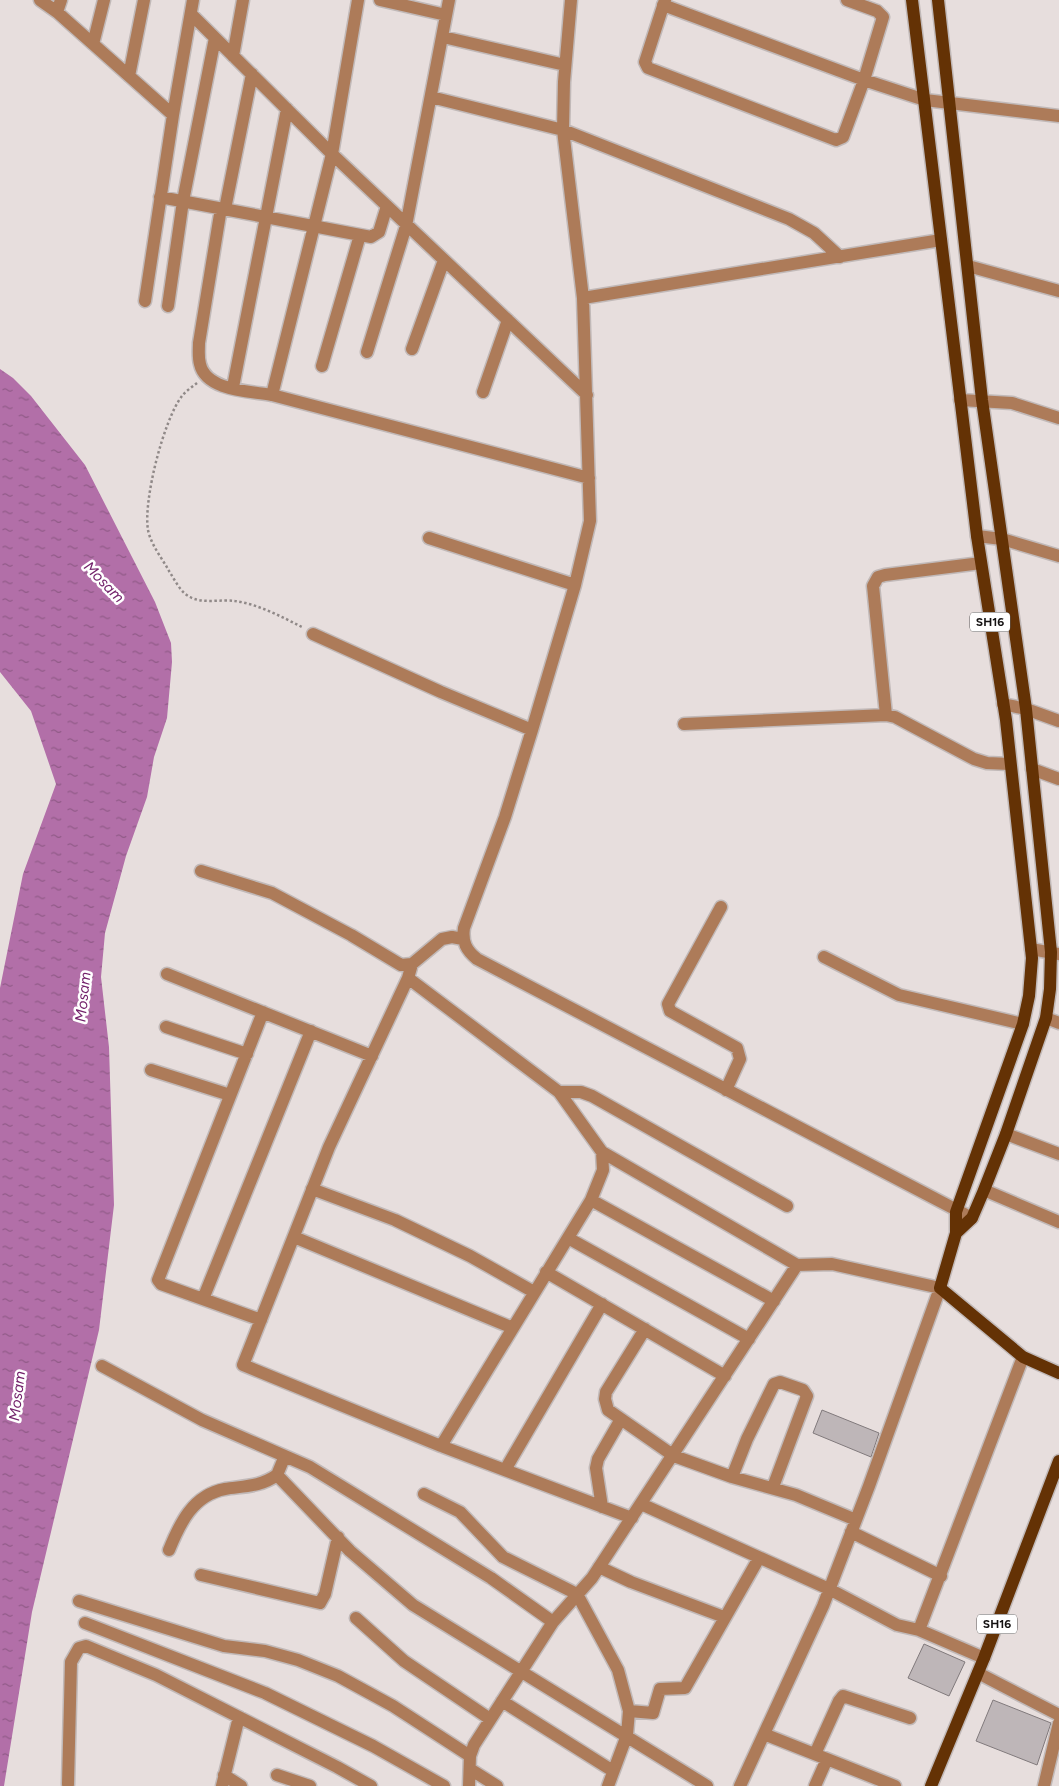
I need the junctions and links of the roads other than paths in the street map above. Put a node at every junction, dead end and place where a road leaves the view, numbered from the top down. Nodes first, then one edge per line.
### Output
1 (40, 0) edge
2 (104, 0) edge
3 (144, 0) edge
4 (193, 0) edge
5 (243, 0) edge
6 (358, 0) edge
7 (380, 0) edge
8 (449, 0) edge
9 (571, 0) edge
10 (847, 0) edge
11 (912, 0) edge
12 (938, 0) edge
13 (664, 2) edge
14 (59, 6) edge
15 (191, 14) junction
16 (446, 15) junction
17 (215, 38) junction
18 (443, 38) junction
19 (93, 44) junction
20 (233, 56) junction
21 (565, 65) junction
22 (252, 74) junction
23 (129, 76) junction
24 (864, 80) junction
25 (431, 97) junction
26 (925, 100) junction
27 (950, 103) junction
28 (287, 109) junction
29 (173, 115) junction
30 (1059, 116) edge
31 (563, 130) junction
32 (332, 154) junction
33 (160, 197) junction
34 (183, 201) junction
35 (387, 206) junction
36 (223, 208) junction
37 (266, 216) junction
38 (315, 225) junction
39 (406, 226) junction
40 (360, 235) junction
41 (941, 240) junction
42 (840, 257) junction
43 (444, 260) junction
44 (968, 266) junction
45 (1059, 291) edge
46 (583, 298) junction
47 (144, 301) dead end
48 (168, 306) dead end
49 (508, 320) junction
50 (412, 349) dead end
51 (367, 352) dead end
52 (322, 366) dead end
53 (233, 388) junction
54 (483, 392) dead end
55 (272, 395) junction
56 (587, 395) junction
57 (960, 400) junction
58 (982, 400) junction
59 (1059, 418) edge
60 (589, 478) junction
61 (977, 536) junction
62 (429, 538) dead end
63 (1002, 539) junction
64 (1059, 556) edge
65 (981, 563) junction
66 (575, 585) junction
67 (313, 634) road end
68 (1003, 704) junction
69 (1026, 709) junction
70 (886, 715) junction
71 (1059, 721) edge
72 (684, 724) dead end
73 (532, 730) junction
74 (1010, 764) junction
75 (1032, 769) junction
76 (1059, 779) edge
77 (201, 871) dead end
78 (721, 907) dead end
79 (463, 939) junction
80 (1031, 949) junction
81 (1055, 953) edge
82 (824, 957) dead end
83 (412, 964) junction
84 (167, 974) dead end
85 (408, 978) junction
86 (263, 1012) junction
87 (1046, 1018) junction
88 (1059, 1023) edge
89 (1023, 1024) junction
90 (166, 1026) dead end
91 (311, 1031) junction
92 (246, 1054) junction
93 (372, 1056) junction
94 (151, 1070) dead end
95 (726, 1090) junction
96 (559, 1092) junction
97 (230, 1095) junction
98 (1006, 1134) junction
99 (602, 1152) junction
100 (1059, 1154) edge
101 (312, 1189) junction
102 (984, 1190) junction
103 (591, 1200) junction
104 (787, 1206) dead end
105 (956, 1212) junction
106 (972, 1218) junction
107 (1059, 1222) edge
108 (956, 1233) junction
109 (294, 1237) junction
110 (568, 1238) junction
111 (798, 1265) junction
112 (546, 1272) junction
113 (940, 1288) junction
114 (534, 1292) junction
115 (204, 1299) junction
116 (774, 1301) junction
117 (602, 1304) junction
118 (261, 1320) junction
119 (512, 1328) junction
120 (645, 1329) junction
121 (749, 1339) junction
122 (1023, 1357) junction
123 (102, 1366) dead end
124 (1059, 1373) edge
125 (725, 1376) junction
126 (621, 1418) junction
127 (441, 1446) junction
128 (674, 1456) junction
129 (284, 1458) junction
130 (1059, 1461) edge
131 (505, 1470) junction
132 (277, 1475) junction
133 (732, 1477) junction
134 (773, 1487) junction
135 (424, 1494) dead end
136 (641, 1504) junction
137 (602, 1507) junction
138 (632, 1518) junction
139 (854, 1526) junction
140 (338, 1536) junction
141 (168, 1550) dead end
142 (759, 1558) junction
143 (599, 1567) junction
144 (201, 1575) dead end
145 (941, 1576) junction
146 (829, 1589) junction
147 (577, 1594) junction
148 (80, 1601) dead end
149 (724, 1617) junction
150 (356, 1618) dead end
151 (553, 1622) junction
152 (85, 1623) dead end
153 (919, 1630) junction
154 (984, 1658) junction
155 (521, 1671) junction
156 (978, 1673) junction
157 (502, 1701) junction
158 (629, 1711) junction
159 (1059, 1715) edge
160 (239, 1717) junction
161 (910, 1718) dead end
162 (490, 1719) junction
163 (1059, 1723) edge
164 (764, 1734) junction
165 (627, 1736) junction
166 (470, 1756) junction
167 (821, 1757) junction
168 (470, 1769) junction
169 (613, 1771) junction
170 (277, 1775) dead end
171 (223, 1781) edge
172 (68, 1784) dead end
173 (241, 1786) edge
174 (310, 1786) edge
175 (371, 1786) edge
176 (444, 1786) edge
177 (469, 1786) edge
178 (497, 1786) edge
179 (608, 1786) edge
180 (707, 1786) edge
181 (740, 1786) edge
182 (814, 1786) edge
183 (895, 1786) edge
184 (931, 1786) edge
185 (1044, 1786) edge

1 - 14 street
2 - 19 street
3 - 23 street
4 - 15 street
5 - 20 street
6 - 32 street
7 - 16 street
8 - 16 street
9 - 21 street
10 - 24 street
11 - 26 main road, SH16
12 - 27 main road, SH16
13 - 24 street
13 - 24 street
14 - 19 street
15 - 17 street
15 - 29 street
16 - 18 street
17 - 20 street
17 - 34 street
18 - 21 street
18 - 25 street
19 - 23 street
20 - 22 street
21 - 31 street
22 - 28 street
22 - 36 street
23 - 29 street
24 - 26 street
25 - 31 street
25 - 39 street
26 - 27 street
26 - 41 main road, SH16
27 - 30 street
27 - 44 main road, SH16
28 - 32 street
28 - 37 street
29 - 33 street
31 - 42 street
31 - 46 street
32 - 35 street
32 - 38 street
33 - 34 street
33 - 47 street
34 - 36 street
34 - 48 street
35 - 39 street
35 - 40 street
36 - 37 street
36 - 53 street
37 - 38 street
37 - 53 street
38 - 40 street
38 - 55 street
39 - 43 street
39 - 51 street
40 - 52 street
41 - 42 street
41 - 57 main road, SH16
42 - 46 street
43 - 49 street
43 - 50 street
44 - 45 street
44 - 58 main road, SH16
46 - 56 street
49 - 54 street
49 - 56 street
53 - 55 street
55 - 60 street
56 - 60 street
57 - 58 street
57 - 61 main road, SH16
58 - 59 street
58 - 63 main road, SH16
60 - 66 street
61 - 63 street
61 - 65 main road, SH16
62 - 66 street
63 - 64 street
63 - 69 main road, SH16
65 - 68 main road, SH16
65 - 70 street
66 - 73 street
67 - 73 street
68 - 69 street
68 - 74 main road, SH16
69 - 71 street
69 - 75 main road, SH16
70 - 72 street
70 - 74 street
73 - 79 street
74 - 80 main road, SH16
75 - 76 street
75 - 81 main road, SH16
77 - 83 street
78 - 95 street
79 - 83 street
79 - 95 street
80 - 81 street
80 - 89 main road, SH16
81 - 87 main road, SH16
82 - 89 street
83 - 85 street
84 - 86 street
85 - 93 street
85 - 96 street
86 - 91 street
86 - 92 street
87 - 88 street
87 - 98 main road, SH16
89 - 105 main road, SH16
90 - 92 street
91 - 93 street
91 - 115 street
92 - 97 street
93 - 101 street
94 - 97 street
95 - 105 street
96 - 99 street
96 - 104 street
97 - 115 street
98 - 100 street
98 - 102 main road, SH16
99 - 103 street
99 - 111 street
101 - 109 street
101 - 114 street
102 - 106 main road
102 - 107 street
103 - 110 street
103 - 116 street
105 - 106 street
105 - 108 main road, SH16
106 - 108 main road
108 - 113 main road, SH16
109 - 118 street
109 - 119 street
110 - 112 street
110 - 121 street
111 - 113 street
111 - 116 street
112 - 114 street
112 - 117 street
113 - 122 main road
113 - 139 street
114 - 119 street
115 - 118 street
116 - 121 street
117 - 120 street
117 - 131 street
118 - 127 street
119 - 127 street
120 - 125 street
120 - 126 street
121 - 125 street
122 - 124 main road
122 - 145 street
123 - 129 street
125 - 128 street
126 - 128 street
126 - 137 street
127 - 131 street
128 - 133 street
128 - 136 street
129 - 132 street
129 - 151 street
130 - 154 main road, SH16
131 - 137 street
132 - 140 street
132 - 141 street
133 - 134 street
133 - 134 street
134 - 139 street
135 - 147 street
136 - 138 street
136 - 142 street
137 - 138 street
138 - 143 street
139 - 145 street
139 - 146 street
140 - 144 street
140 - 155 street
142 - 146 street
142 - 149 street
143 - 147 street
143 - 149 street
145 - 153 street
146 - 153 street
146 - 164 street
147 - 151 street
147 - 158 street
148 - 166 street
149 - 158 street
150 - 162 street
151 - 155 street
152 - 176 street
153 - 154 street
154 - 156 main road, SH16
155 - 157 street
155 - 165 street
156 - 159 street
156 - 184 main road, SH16
157 - 162 street
157 - 169 street
158 - 165 street
160 - 171 street
160 - 172 street
160 - 175 street
161 - 167 street
162 - 166 street
163 - 185 street
164 - 167 street
164 - 181 street
165 - 169 street
165 - 180 street
166 - 168 street
167 - 182 street
167 - 183 street
168 - 177 street
168 - 178 street
169 - 179 street
170 - 174 street
171 - 173 street

